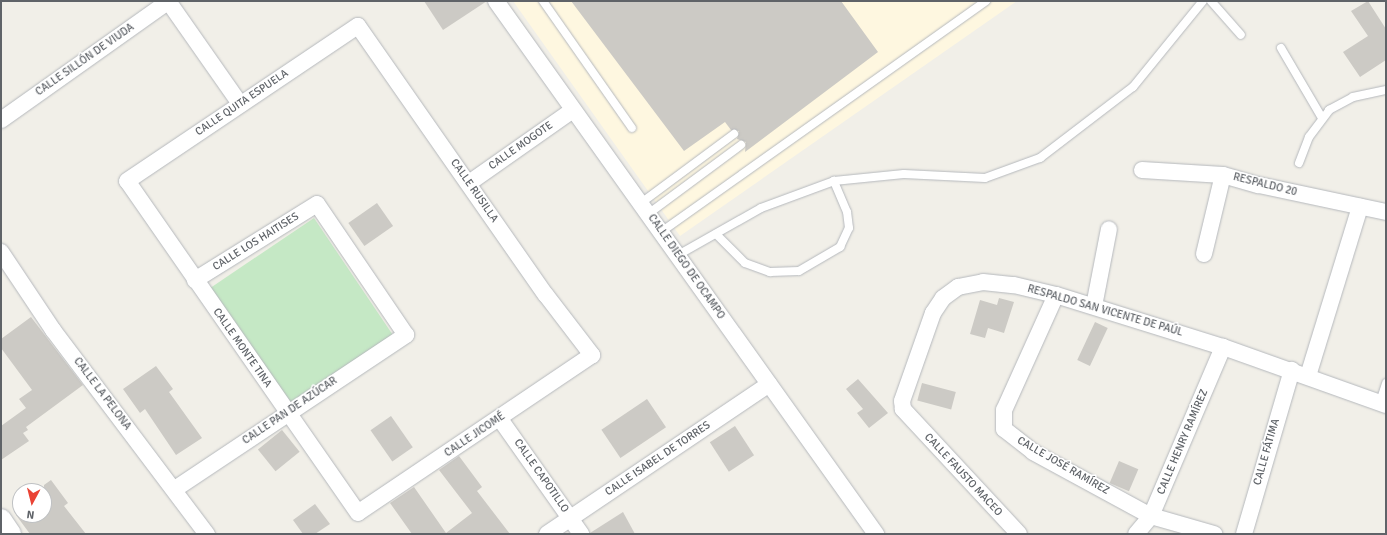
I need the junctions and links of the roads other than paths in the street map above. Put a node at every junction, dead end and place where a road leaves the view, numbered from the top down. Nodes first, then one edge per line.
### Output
1 (168, 1) edge
2 (496, 1) edge
3 (543, 1) edge
4 (986, 1) edge
5 (1203, 1) edge
6 (1211, 1) edge
7 (358, 26) joint
8 (1241, 35) dead end
9 (1281, 48) dead end
10 (1386, 90) edge
11 (240, 104) junction
12 (573, 110) junction
13 (1322, 118) junction
14 (1, 120) edge
15 (632, 128) dead end
16 (734, 134) dead end
17 (740, 145) dead end
18 (1299, 163) dead end
19 (1142, 170) dead end
20 (1223, 175) junction
21 (127, 181) joint
22 (834, 181) junction
23 (469, 183) junction
24 (1360, 207) junction
25 (645, 209) junction
26 (1386, 212) edge
27 (1109, 229) dead end
28 (661, 232) junction
29 (716, 234) junction
30 (1, 252) edge
31 (1204, 254) dead end
32 (678, 255) junction
33 (195, 280) junction
34 (1056, 295) junction
35 (1094, 306) junction
36 (406, 335) joint
37 (1223, 346) junction
38 (592, 355) joint
39 (1292, 370) junction
40 (1308, 376) junction
41 (1386, 383) edge
42 (769, 384) junction
43 (1383, 404) edge
44 (287, 412) junction
45 (907, 415) joint
46 (500, 419) junction
47 (175, 489) junction
48 (358, 513) joint
49 (1151, 516) junction
50 (569, 518) junction
51 (1, 519) edge
52 (11, 534) edge
53 (207, 534) edge
54 (547, 534) edge
55 (581, 534) edge
56 (876, 534) edge
57 (1019, 534) edge
58 (1136, 534) edge
59 (1214, 534) edge
60 (1244, 534) edge

1 - 11 street
1 - 14 street, CALLE SILLÓN DE VIUDA
2 - 12 street, CALLE DIEGO DE OCAMPO
3 - 15 lane
4 - 28 lane
5 - 22 lane
6 - 8 lane
7 - 11 street, CALLE QUITA ESPUELA
7 - 23 street, CALLE RUSILLA
9 - 13 lane
10 - 13 lane
11 - 21 street, CALLE QUITA ESPUELA
12 - 23 street, CALLE MOGOTE
12 - 25 street, CALLE DIEGO DE OCAMPO
13 - 18 lane
16 - 25 lane
17 - 25 lane
19 - 20 street, RESPALDO 20
20 - 24 street, RESPALDO 20
20 - 31 street
21 - 33 street, CALLE MONTE TINA
22 - 29 lane
22 - 29 lane
23 - 38 street, CALLE RUSILLA
24 - 26 street, RESPALDO 20
24 - 40 street
25 - 28 street, CALLE DIEGO DE OCAMPO
27 - 35 street
28 - 32 street, CALLE DIEGO DE OCAMPO
29 - 32 lane
30 - 47 street, CALLE LA PELONA
32 - 42 street, CALLE DIEGO DE OCAMPO
33 - 36 street, CALLE LOS HAITISES
33 - 44 street, CALLE MONTE TINA
34 - 35 street, RESPALDO SAN VICENTE DE PAÚL
34 - 45 street, RESPALDO SAN VICENTE DE PAÚL
34 - 49 street, CALLE JOSÉ RAMÍREZ
35 - 37 street, RESPALDO SAN VICENTE DE PAÚL
36 - 44 street, CALLE PAN DE AZÚCAR
37 - 39 street, RESPALDO SAN VICENTE DE PAÚL
37 - 49 street, CALLE HENRY RAMÍREZ
38 - 46 street, CALLE JICOMÉ
39 - 40 street, RESPALDO SAN VICENTE DE PAÚL
39 - 60 street, CALLE FÁTIMA
40 - 43 street, RESPALDO SAN VICENTE DE PAÚL
41 - 43 lane
42 - 50 street, CALLE ISABEL DE TORRES
42 - 56 street, CALLE DIEGO DE OCAMPO
44 - 47 street, CALLE PAN DE AZÚCAR
44 - 48 street, CALLE MONTE TINA
45 - 57 street, CALLE FAUSTO MACEO
46 - 48 street, CALLE JICOMÉ
46 - 50 street, CALLE CAPOTILLO
47 - 53 street, CALLE LA PELONA
49 - 58 street, CALLE HENRY RAMÍREZ
49 - 59 street, CALLE JOSÉ RAMÍREZ
50 - 54 street, CALLE ISABEL DE TORRES
50 - 55 street, CALLE CAPOTILLO
51 - 52 street

